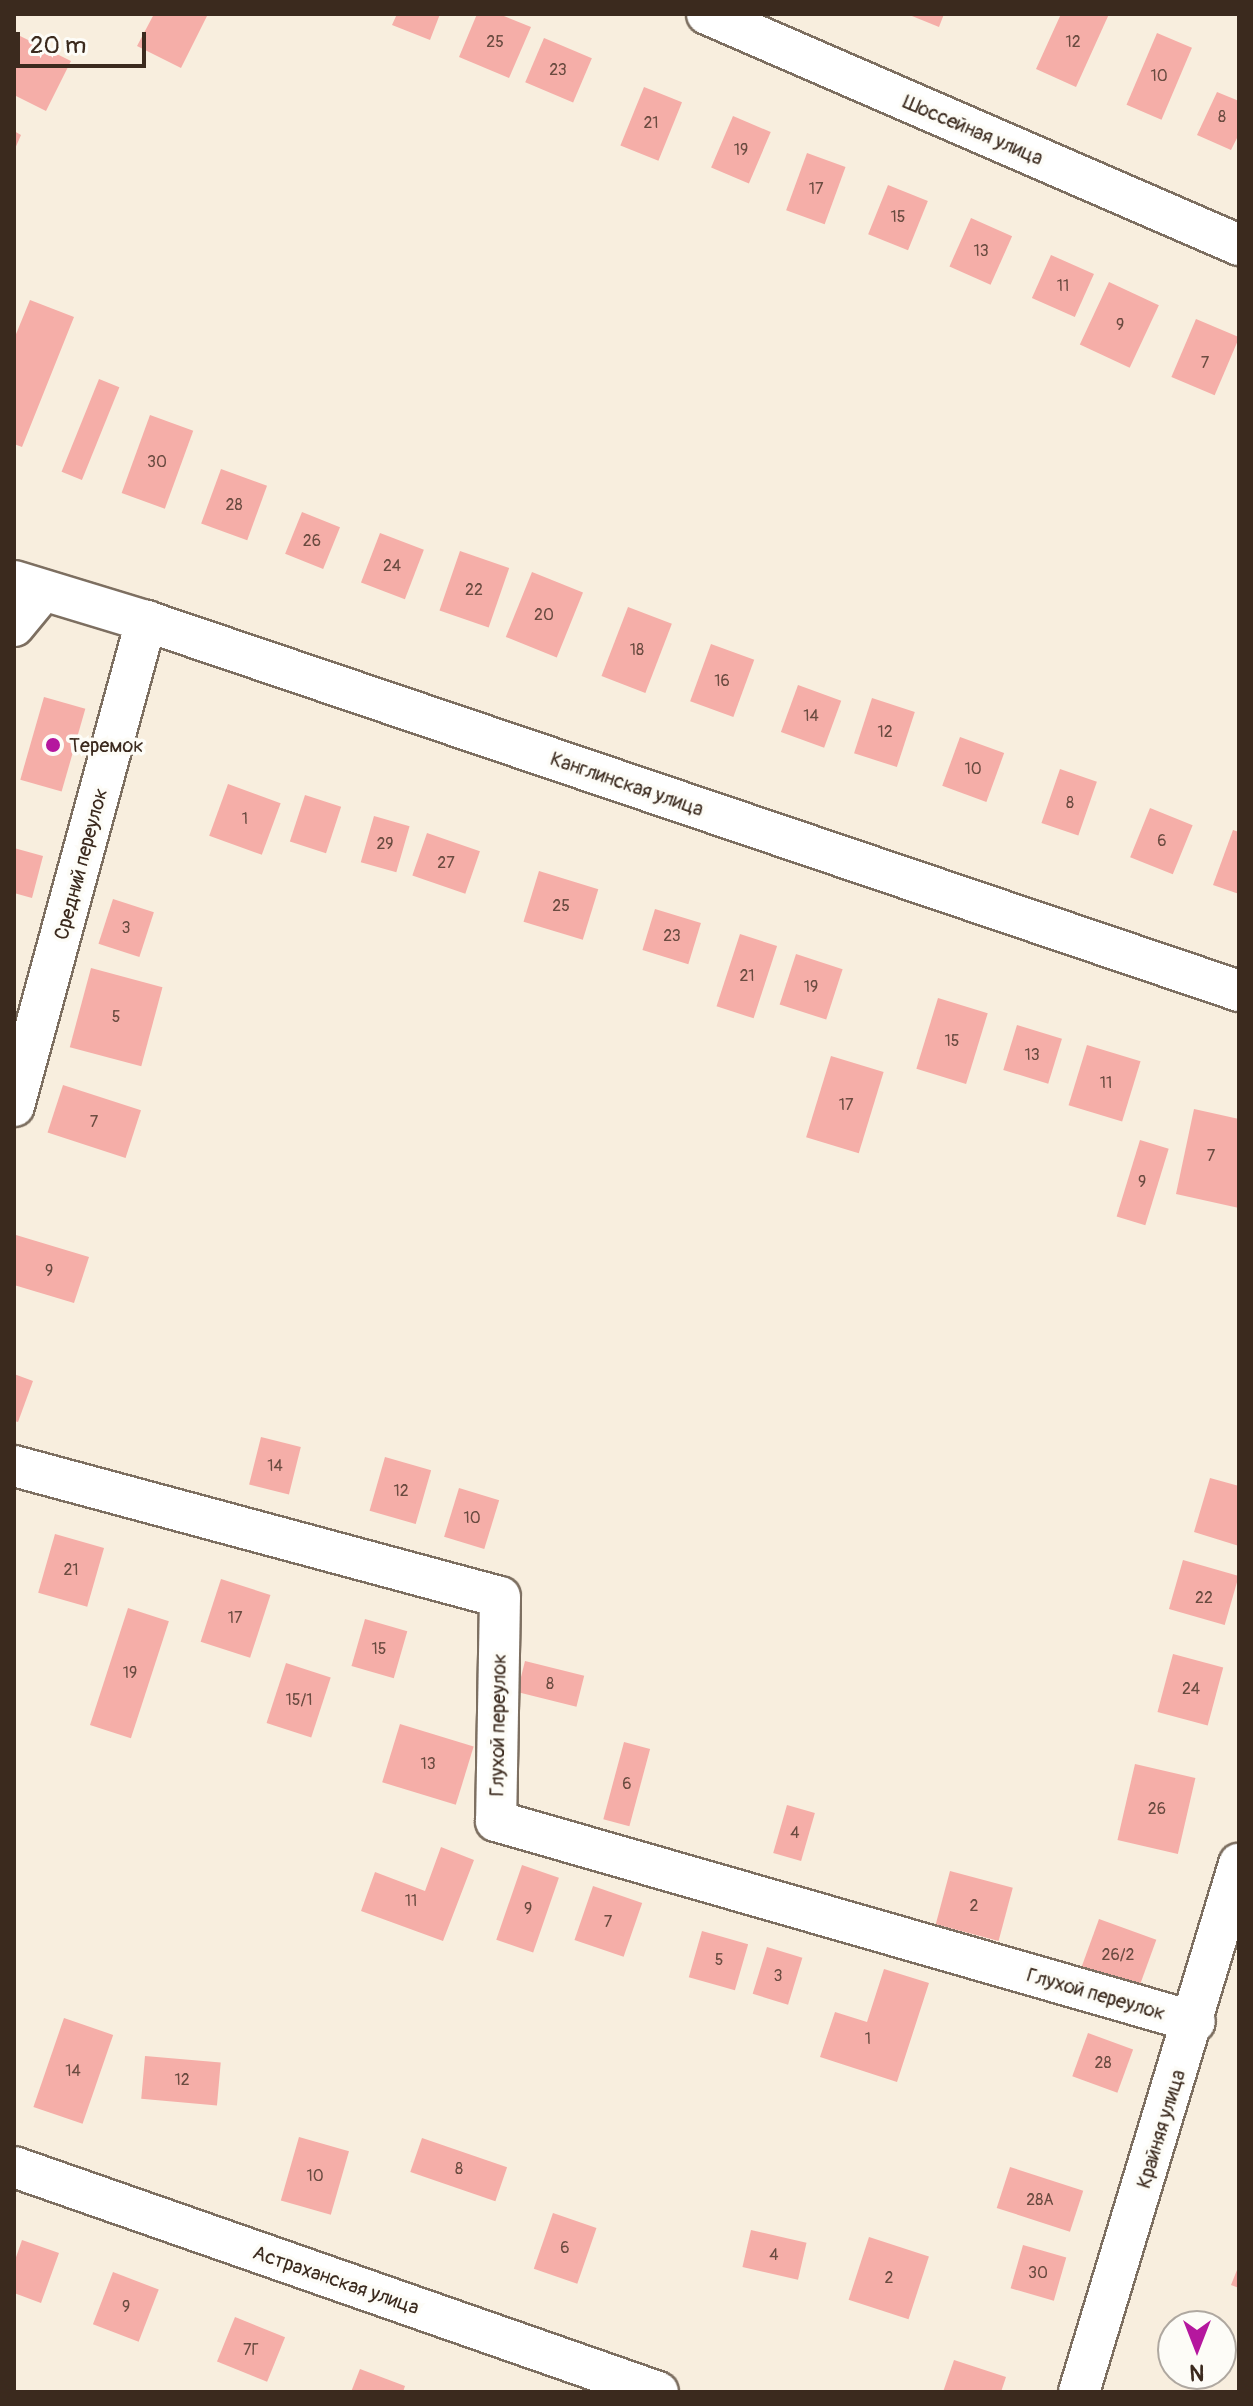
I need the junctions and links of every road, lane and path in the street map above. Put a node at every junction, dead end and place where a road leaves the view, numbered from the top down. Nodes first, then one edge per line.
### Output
1 (707, 14) edge
2 (1239, 245) edge
3 (28, 586) edge
4 (146, 621) junction
5 (14, 626) edge
6 (1239, 991) edge
7 (14, 1106) edge
8 (14, 1466) edge
9 (1239, 1864) edge
10 (1195, 2022) junction
11 (14, 2167) edge
12 (658, 2392) edge
13 (1079, 2392) edge

1 - 2 street, Шоссейная улица
3 - 4 street, Канглинская улица
3 - 5 street
4 - 6 street, Канглинская улица
4 - 7 street, Средний переулок
8 - 10 street, Глухой переулок
9 - 10 street, Крайняя улица
10 - 13 street, Крайняя улица
11 - 12 street, Астраханская улица

